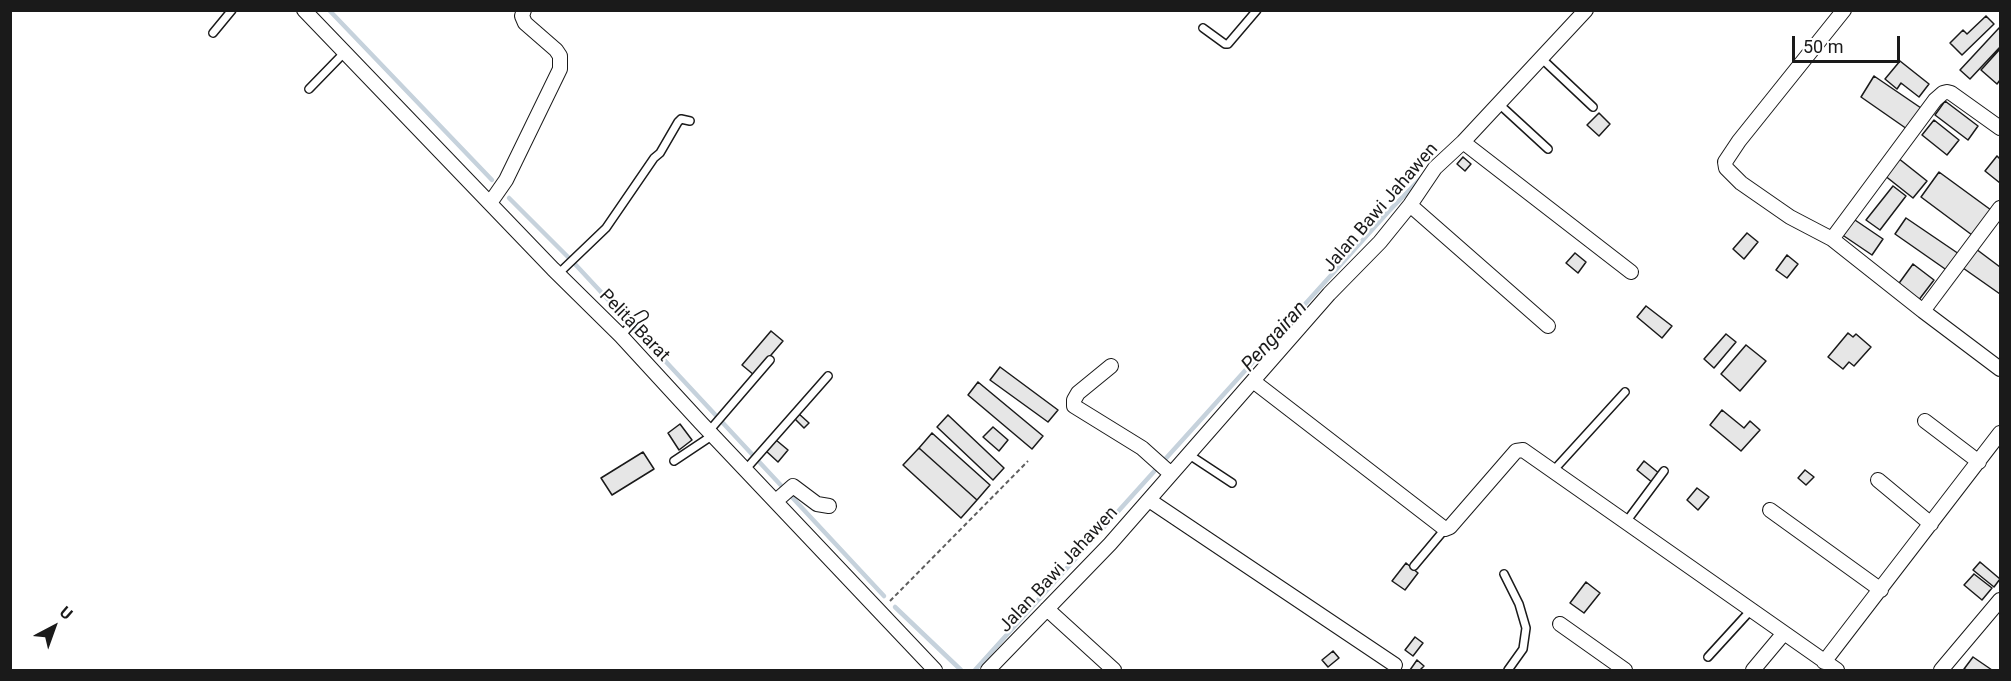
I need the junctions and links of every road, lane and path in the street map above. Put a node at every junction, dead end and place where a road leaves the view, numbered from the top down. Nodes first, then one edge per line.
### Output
1 (232, 10) edge
2 (304, 10) edge
3 (524, 10) edge
4 (1257, 10) edge
5 (1586, 10) edge
6 (1844, 10) edge
7 (1203, 28) dead end
8 (213, 33) dead end
9 (344, 53) junction
10 (1541, 58) junction
11 (309, 89) dead end
12 (1499, 104) junction
13 (1593, 107) dead end
14 (690, 121) dead end
15 (2001, 129) edge
16 (1463, 142) junction
17 (1548, 149) dead end
18 (489, 203) junction
19 (1410, 205) junction
20 (2001, 208) edge
21 (1832, 239) junction
22 (1631, 272) dead end
23 (558, 274) junction
24 (1923, 311) junction
25 (644, 315) dead end
26 (1548, 326) dead end
27 (621, 336) junction
28 (770, 360) dead end
29 (1111, 366) dead end
30 (2001, 369) edge
31 (828, 376) dead end
32 (1253, 381) junction
33 (1624, 392) dead end
34 (1925, 421) dead end
35 (711, 433) junction
36 (2001, 433) edge
37 (1188, 454) junction
38 (674, 461) dead end
39 (1028, 461) dead end
40 (1979, 462) junction
41 (746, 470) junction
42 (1553, 471) junction
43 (1664, 471) dead end
44 (1172, 474) junction
45 (1878, 480) dead end
46 (1232, 483) dead end
47 (1149, 500) junction
48 (776, 501) junction
49 (829, 506) dead end
50 (1770, 510) dead end
51 (1626, 522) junction
52 (1931, 524) junction
53 (1445, 529) junction
54 (1414, 566) dead end
55 (1504, 574) dead end
56 (1881, 590) junction
57 (2001, 600) edge
58 (1047, 609) junction
59 (1751, 610) junction
60 (880, 612) junction
61 (1560, 624) dead end
62 (1784, 633) junction
63 (1708, 657) dead end
64 (1824, 662) junction
65 (1608, 665) edge
66 (1396, 669) edge
67 (935, 670) edge
68 (988, 670) edge
69 (1114, 670) edge
70 (1508, 670) edge
71 (1625, 670) edge
72 (1753, 670) edge
73 (1837, 670) edge
74 (1941, 670) edge

1 - 8 lane
2 - 9 street, Pelita Barat
3 - 18 street
4 - 7 lane
5 - 10 street, Jalan Bawi Jahawen
6 - 21 street
9 - 11 lane
9 - 18 street, Pelita Barat
10 - 12 street, Jalan Bawi Jahawen
10 - 13 lane
12 - 16 street, Jalan Bawi Jahawen
12 - 17 lane
14 - 23 lane
15 - 21 street
16 - 19 street, Jalan Bawi Jahawen
16 - 22 street
18 - 23 street, Pelita Barat
19 - 26 street
19 - 32 street, Jalan Bawi Jahawen
20 - 24 street
21 - 24 street
23 - 27 street, Pelita Barat
24 - 30 street
25 - 27 lane
27 - 35 street, Pelita Barat
28 - 35 lane
29 - 44 street
31 - 41 lane
32 - 37 street, Jalan Bawi Jahawen
32 - 53 street
33 - 42 lane
34 - 40 street
35 - 38 lane
35 - 41 street, Pelita Barat
36 - 40 street
37 - 44 street, Jalan Bawi Jahawen
37 - 46 lane
39 - 60 path
40 - 52 street
41 - 48 street, Pelita Barat
42 - 51 street
42 - 53 street
43 - 51 lane
44 - 47 street, Jalan Bawi Jahawen
45 - 52 street
47 - 58 street, Jalan Bawi Jahawen
47 - 66 street
48 - 49 street
48 - 60 street, Pelita Barat
50 - 56 street
51 - 59 street
52 - 56 street
53 - 54 lane
55 - 70 lane
56 - 64 street
57 - 74 street
58 - 68 street, Jalan Bawi Jahawen
58 - 69 street
59 - 62 street
59 - 63 lane
60 - 67 street, Pelita Barat
61 - 65 street
62 - 64 street
62 - 72 street
64 - 73 street
65 - 71 street

